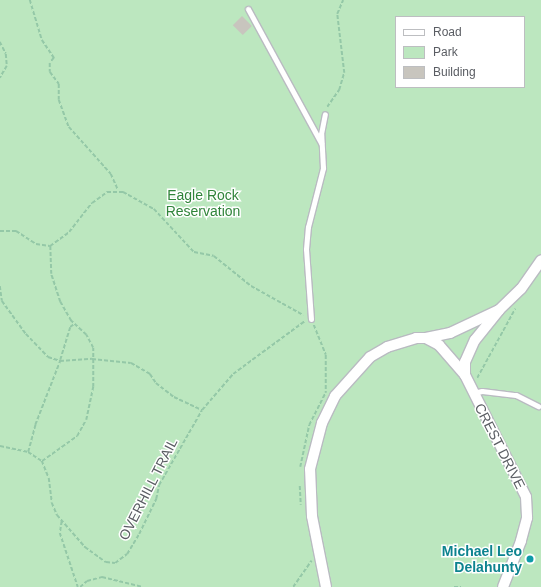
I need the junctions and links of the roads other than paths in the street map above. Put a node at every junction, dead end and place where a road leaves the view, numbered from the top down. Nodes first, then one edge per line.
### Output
1 (248, 9) dead end
2 (325, 114) road end
3 (322, 148) junction
4 (541, 260) edge
5 (499, 310) junction
6 (311, 319) road end
7 (426, 338) junction
8 (465, 375) junction
9 (473, 393) junction
10 (538, 406) dead end
11 (324, 575) junction
12 (320, 587) edge
13 (326, 587) edge
14 (503, 587) edge

1 - 3 lane
2 - 3 lane
3 - 6 lane
4 - 5 street, CREST DRIVE
5 - 7 street, CREST DRIVE
5 - 8 street, CREST DRIVE
7 - 8 street, CREST DRIVE
7 - 11 street, CREST DRIVE
8 - 9 street, CREST DRIVE
9 - 10 lane
9 - 14 street, CREST DRIVE
11 - 12 street, CREST DRIVE
11 - 13 street, CREST DRIVE

